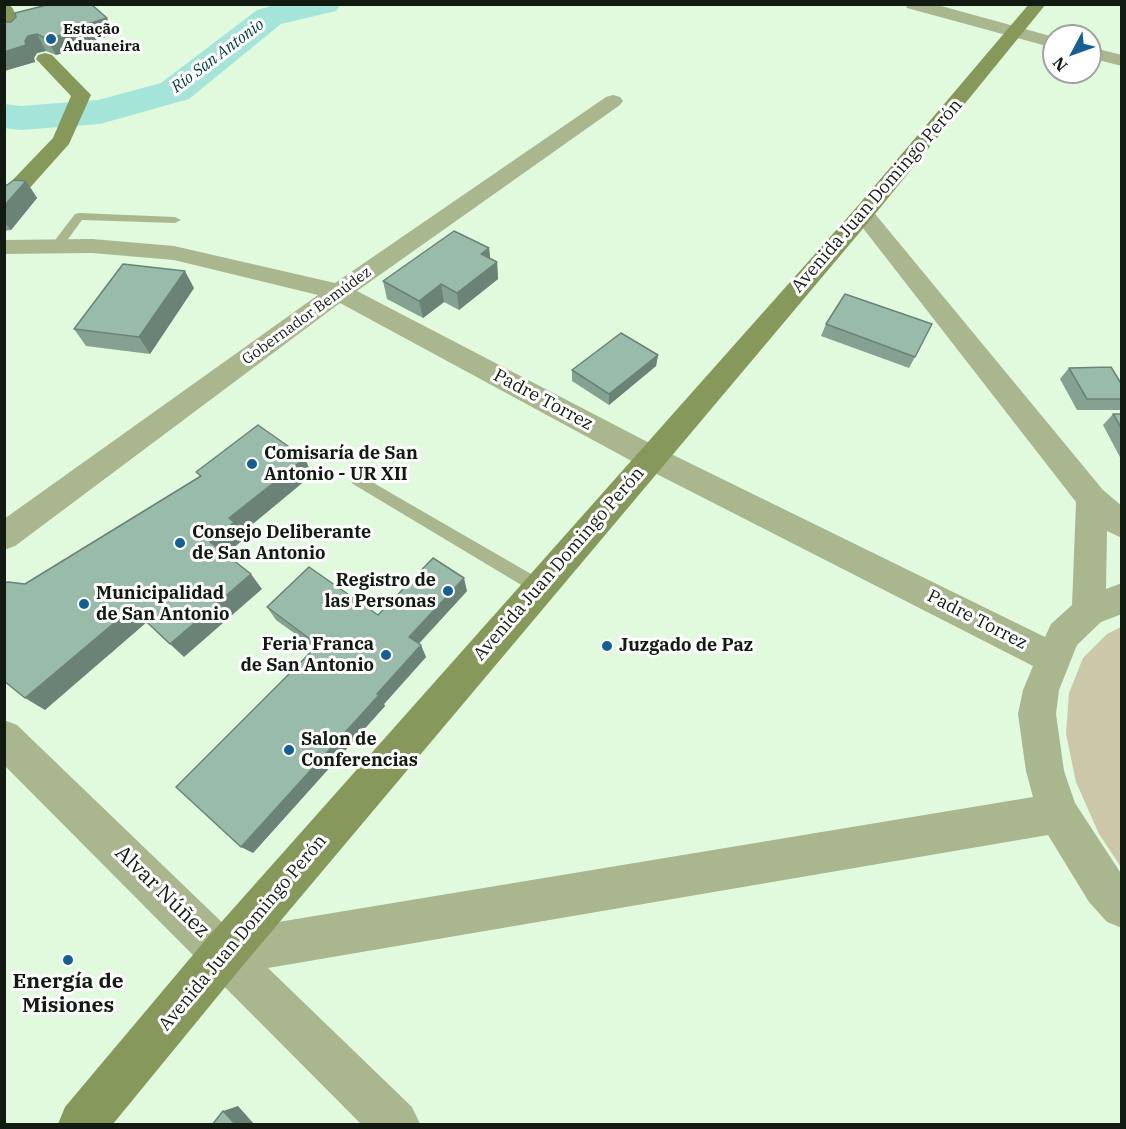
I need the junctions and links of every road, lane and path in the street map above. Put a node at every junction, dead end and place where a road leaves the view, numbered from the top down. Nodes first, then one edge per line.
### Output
1 (913, 4) edge
2 (1038, 4) edge
3 (4, 9) edge
4 (14, 32) edge
5 (1016, 32) junction
6 (1042, 40) edge
7 (1102, 55) edge
8 (45, 59) edge
9 (1122, 61) edge
10 (613, 101) dead end
11 (11, 195) edge
12 (863, 214) junction
13 (175, 220) dead end
14 (4, 247) edge
15 (56, 247) junction
16 (339, 292) junction
17 (650, 457) junction
18 (358, 480) dead end
19 (1092, 499) junction
20 (1122, 525) edge
21 (4, 537) edge
22 (539, 586) junction
23 (1105, 605) edge
24 (1053, 658) junction
25 (4, 738) edge
26 (1058, 813) junction
27 (1122, 907) edge
28 (224, 953) junction
29 (82, 1125) edge
30 (395, 1125) edge

1 - 5 street
2 - 5 main road, Avenida Juan Domingo Perón
3 - 4 main road
5 - 6 street
5 - 12 main road, Avenida Juan Domingo Perón
7 - 9 street
8 - 11 main road
10 - 16 street, Gobernador Bemúdez
12 - 17 main road, Avenida Juan Domingo Perón
12 - 19 street
13 - 15 lane
14 - 15 street, Padre Torrez
15 - 16 street, Padre Torrez
16 - 17 street, Padre Torrez
16 - 21 street, Gobernador Bemúdez
17 - 22 main road, Avenida Juan Domingo Perón
17 - 24 street, Padre Torrez
18 - 22 lane
19 - 20 street
19 - 23 street
22 - 28 main road, Avenida Juan Domingo Perón
23 - 24 street
24 - 26 street
25 - 28 street, Alvar Núñez
26 - 27 street
26 - 28 street
28 - 29 main road, Avenida Juan Domingo Perón
28 - 30 street, Alvar Núñez

